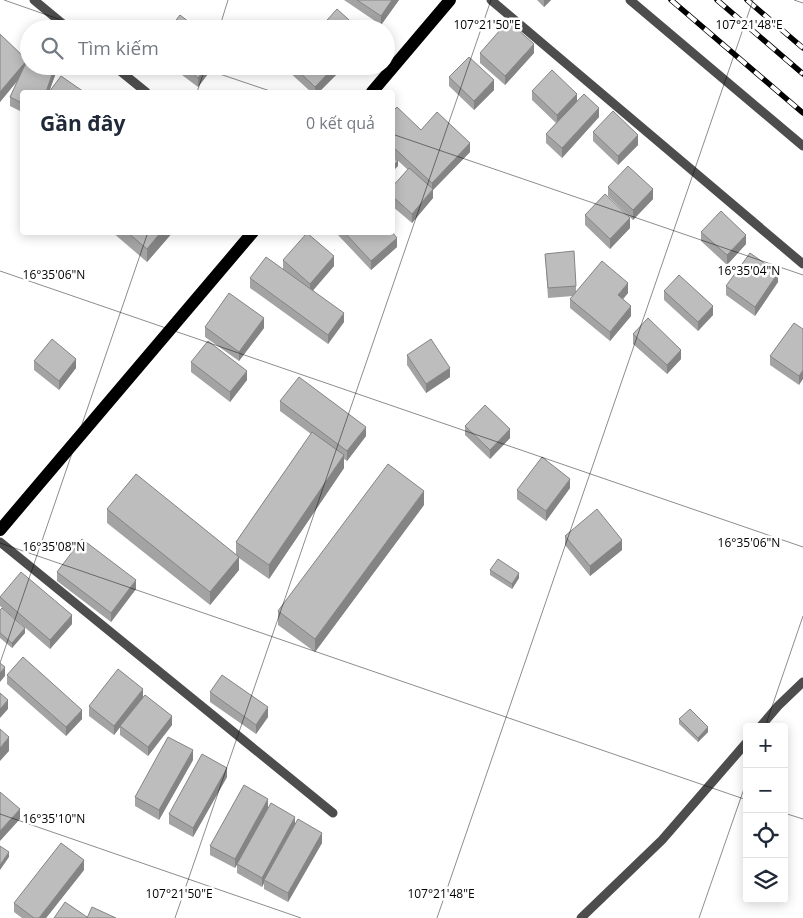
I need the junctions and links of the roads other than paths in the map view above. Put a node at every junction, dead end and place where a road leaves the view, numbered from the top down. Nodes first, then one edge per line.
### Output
1 (34, 0) edge
2 (450, 0) edge
3 (491, 0) edge
4 (630, 0) edge
5 (58, 20) edge
6 (395, 65) edge
7 (125, 75) edge
8 (386, 75) edge
9 (144, 90) edge
10 (374, 90) edge
11 (803, 146) edge
12 (250, 235) edge
13 (803, 264) edge
14 (0, 530) edge
15 (0, 542) edge
16 (803, 682) edge
17 (763, 723) edge
18 (743, 747) edge
19 (333, 813) dead end
20 (582, 918) edge

1 - 5 street
2 - 6 main road
3 - 13 street
4 - 11 street
7 - 9 street
8 - 10 main road
12 - 14 main road
15 - 19 street
16 - 17 street
18 - 20 street

